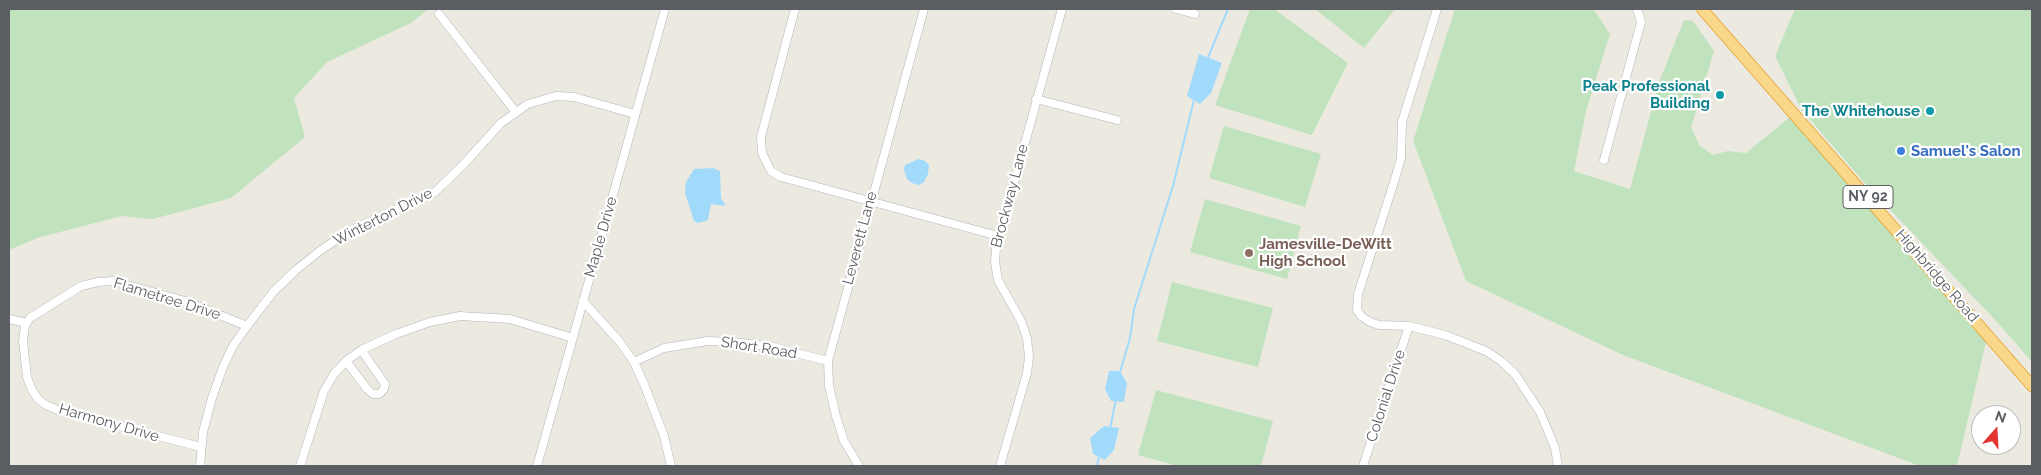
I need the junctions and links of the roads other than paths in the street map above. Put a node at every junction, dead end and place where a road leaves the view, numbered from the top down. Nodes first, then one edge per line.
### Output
1 (665, 9) edge
2 (795, 9) edge
3 (924, 9) edge
4 (1062, 9) edge
5 (1176, 9) edge
6 (1437, 9) edge
7 (1637, 9) edge
8 (1702, 9) edge
9 (439, 14) dead end
10 (1195, 14) dead end
11 (1036, 99) junction
12 (516, 111) junction
13 (635, 114) junction
14 (1117, 120) dead end
15 (1604, 160) dead end
16 (870, 201) junction
17 (998, 236) junction
18 (583, 301) junction
19 (9, 319) edge
20 (27, 323) junction
21 (247, 326) junction
22 (1408, 326) junction
23 (573, 338) junction
24 (363, 349) junction
25 (346, 361) junction
26 (828, 361) junction
27 (634, 362) junction
28 (2032, 386) edge
29 (201, 447) junction
30 (200, 466) edge
31 (300, 466) edge
32 (538, 466) edge
33 (671, 466) edge
34 (859, 466) edge
35 (1000, 466) edge
36 (1363, 466) edge
37 (1558, 466) edge

1 - 13 street, Maple Drive
2 - 16 street
3 - 16 street, Leverett Lane
4 - 11 street, Brockway Lane
5 - 10 street
6 - 22 street
7 - 15 street
8 - 28 highway, Highbridge Road / NY 92
9 - 12 street
11 - 14 street
11 - 17 street, Brockway Lane
12 - 13 street, Winterton Drive
12 - 21 street, Winterton Drive
13 - 18 street, Maple Drive
16 - 17 street
16 - 26 street, Leverett Lane
17 - 35 street, Brockway Lane
18 - 23 street, Maple Drive
18 - 27 street
19 - 20 street
20 - 21 street, Flametree Drive
20 - 29 street, Harmony Drive
21 - 29 street, Winterton Drive
22 - 36 street, Colonial Drive
22 - 37 street
23 - 24 street
23 - 32 street, Maple Drive
24 - 25 street
24 - 25 street
25 - 31 street
26 - 27 street, Short Road
26 - 34 street, Leverett Lane
27 - 33 street
29 - 30 street, Winterton Drive

